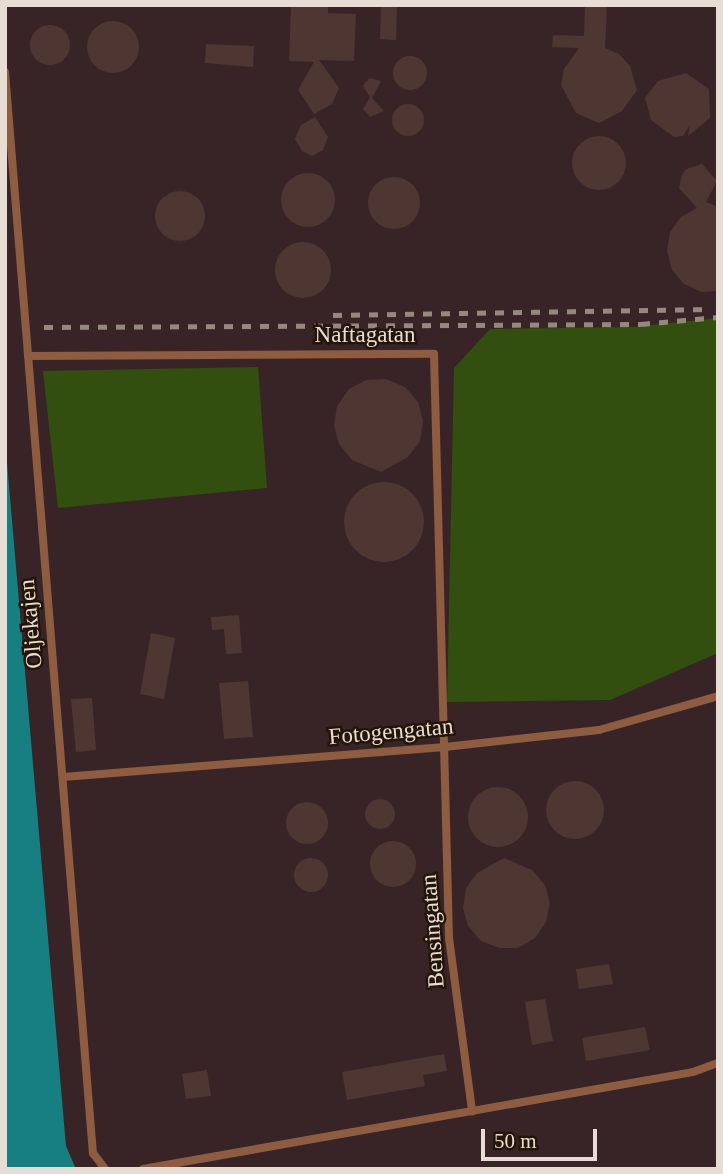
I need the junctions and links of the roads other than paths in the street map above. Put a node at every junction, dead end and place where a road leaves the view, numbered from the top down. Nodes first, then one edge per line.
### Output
1 (5, 72) edge
2 (28, 356) junction
3 (718, 696) edge
4 (445, 747) junction
5 (63, 776) junction
6 (718, 1063) edge
7 (472, 1111) junction
8 (104, 1169) edge
9 (143, 1169) edge

1 - 2 lane, Oljekajen
2 - 4 lane, Naftagatan
2 - 5 lane, Oljekajen
3 - 4 lane, Fotogengatan
4 - 5 lane, Fotogengatan
4 - 7 lane, Bensingatan
5 - 8 lane, Oljekajen
6 - 7 lane
7 - 9 lane

